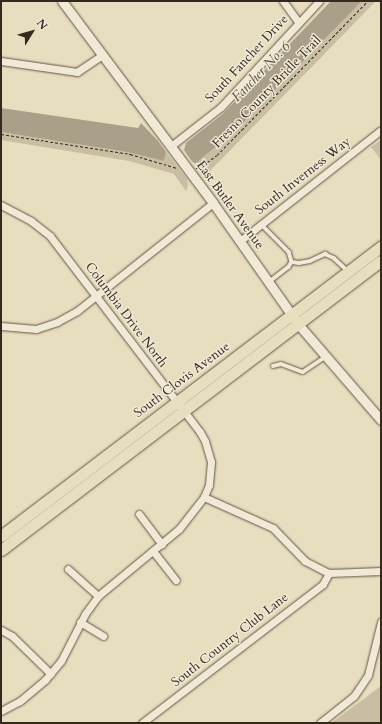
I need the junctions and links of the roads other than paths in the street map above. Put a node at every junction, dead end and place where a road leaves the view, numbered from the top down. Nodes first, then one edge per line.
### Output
1 (62, 1) edge
2 (283, 1) edge
3 (319, 1) edge
4 (298, 22) junction
5 (102, 55) junction
6 (1, 62) edge
7 (381, 130) edge
8 (171, 146) junction
9 (213, 204) junction
10 (1, 205) edge
11 (261, 224) junction
12 (240, 241) junction
13 (381, 246) edge
14 (381, 261) edge
15 (292, 262) junction
16 (348, 271) junction
17 (270, 282) junction
18 (95, 295) junction
19 (292, 314) junction
20 (298, 324) junction
21 (1, 326) edge
22 (325, 357) junction
23 (273, 366) dead end
24 (177, 402) junction
25 (184, 411) junction
26 (381, 420) edge
27 (204, 497) junction
28 (139, 514) dead end
29 (1, 536) edge
30 (162, 544) junction
31 (1, 550) edge
32 (154, 550) junction
33 (68, 569) dead end
34 (381, 571) edge
35 (328, 573) junction
36 (176, 580) dead end
37 (98, 596) junction
38 (80, 622) junction
39 (381, 622) edge
40 (1, 630) edge
41 (103, 636) dead end
42 (51, 674) junction
43 (1, 712) edge
44 (142, 723) edge
45 (320, 723) edge

1 - 5 street, East Butler Avenue
2 - 4 street
3 - 4 street, South Fancher Drive
4 - 8 street, South Fancher Drive
5 - 6 street
5 - 8 street, East Butler Avenue
7 - 11 street, South Inverness Way
8 - 9 street, East Butler Avenue
9 - 12 street, East Butler Avenue
9 - 18 street
10 - 18 street, Columbia Drive North
11 - 12 street, South Inverness Way
11 - 15 lane
12 - 17 street, East Butler Avenue
13 - 16 main road, South Clovis Avenue
14 - 20 main road, South Clovis Avenue
15 - 16 lane
15 - 17 lane
16 - 19 main road, South Clovis Avenue
17 - 19 street, East Butler Avenue
18 - 21 street
18 - 24 street, Columbia Drive North
19 - 20 street, East Butler Avenue
19 - 24 main road, South Clovis Avenue
20 - 22 street, East Butler Avenue
20 - 25 main road, South Clovis Avenue
22 - 23 lane
22 - 26 street, East Butler Avenue
24 - 25 street, Columbia Drive North
24 - 29 main road, South Clovis Avenue
25 - 27 street, Columbia Drive North
25 - 31 main road, South Clovis Avenue
27 - 30 street, Columbia Drive North
27 - 35 street
28 - 30 street
30 - 32 street, Columbia Drive North
32 - 36 street
32 - 37 street, Columbia Drive North
33 - 37 street
34 - 35 street
35 - 44 street, South Country Club Lane
37 - 38 street, Columbia Drive North
38 - 41 street
38 - 42 street, Columbia Drive North
39 - 45 street
40 - 42 street
42 - 43 street, Columbia Drive North

